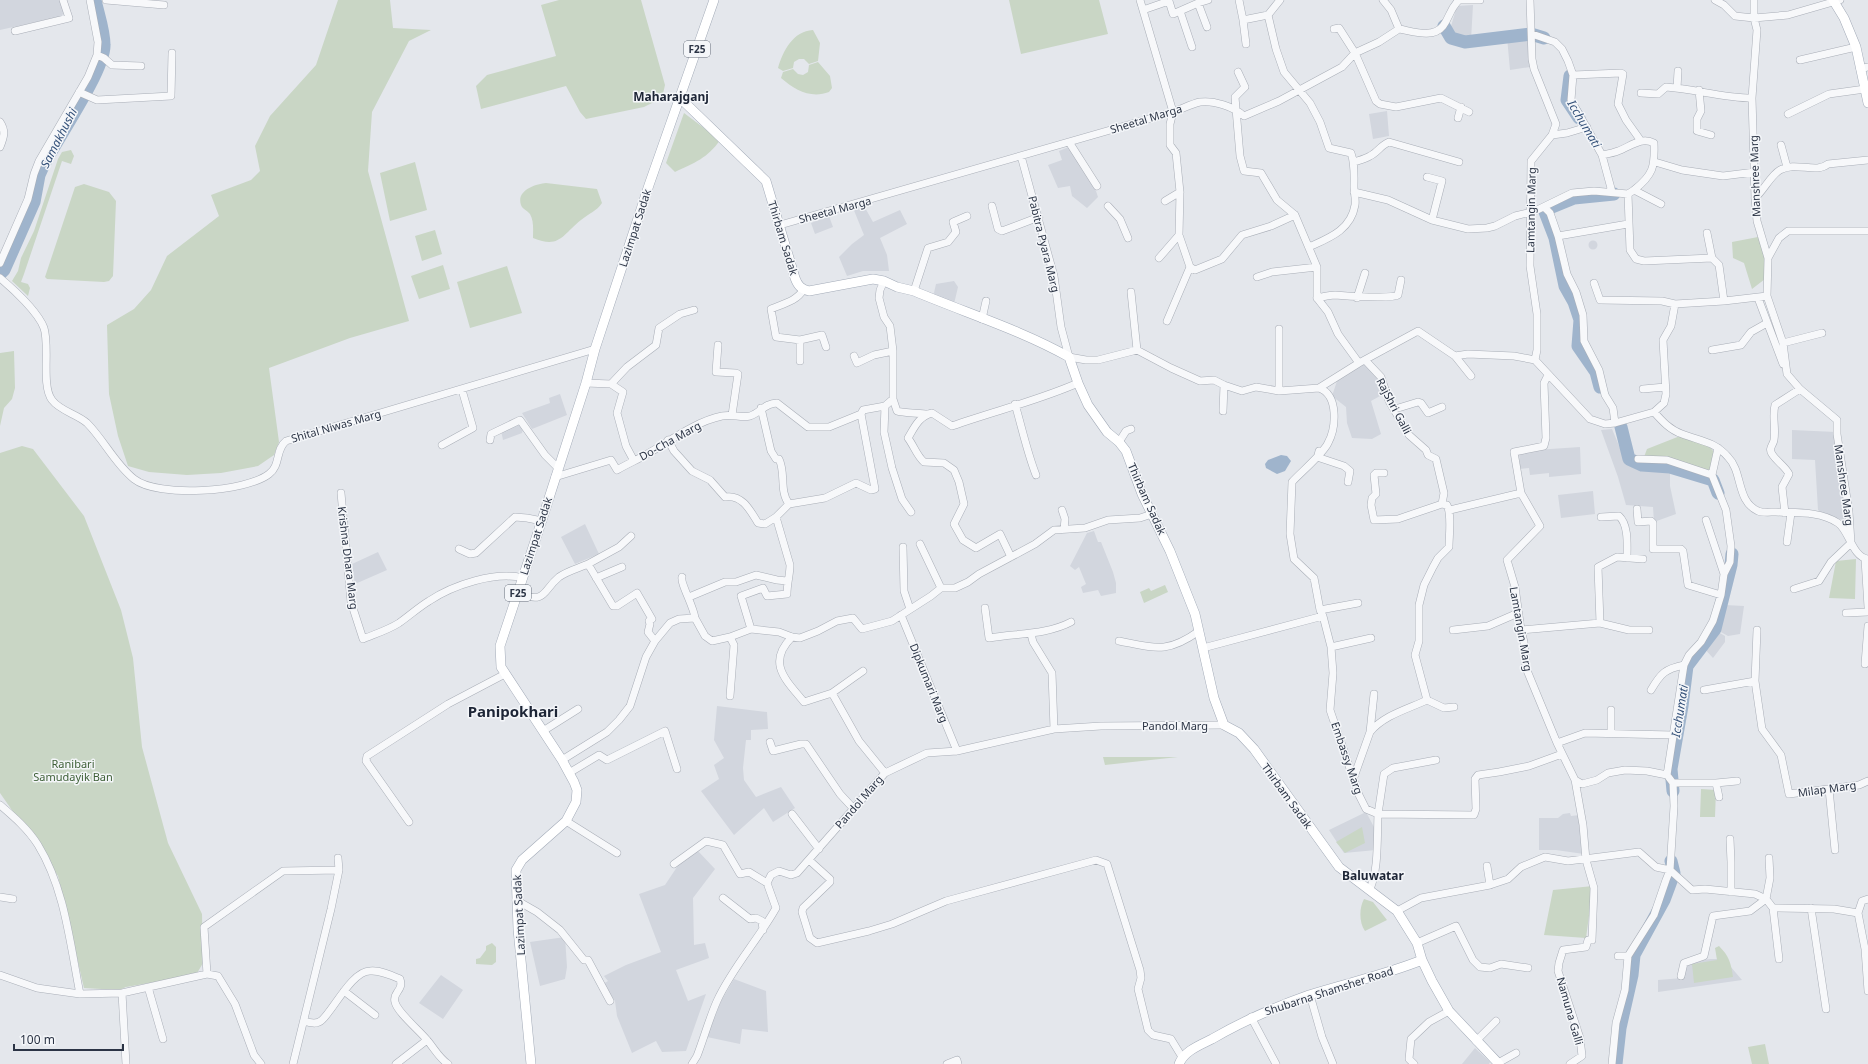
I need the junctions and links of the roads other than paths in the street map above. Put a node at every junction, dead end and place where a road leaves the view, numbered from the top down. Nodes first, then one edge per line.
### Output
1 (63, 0) edge
2 (90, 0) edge
3 (106, 0) edge
4 (714, 0) edge
5 (1140, 0) edge
6 (1208, 0) edge
7 (1239, 0) edge
8 (1280, 0) edge
9 (1383, 0) edge
10 (1480, 0) edge
11 (1530, 0) edge
12 (1715, 0) edge
13 (1754, 0) edge
14 (1836, 1) edge
15 (1198, 3) junction
16 (164, 5) dead end
17 (1143, 10) junction
18 (1180, 11) junction
19 (1268, 15) junction
20 (1754, 18) junction
21 (1243, 20) junction
22 (1207, 27) dead end
23 (1399, 28) junction
24 (1334, 29) dead end
25 (15, 31) dead end
26 (1532, 34) junction
27 (1246, 44) dead end
28 (1192, 47) dead end
29 (1856, 47) junction
30 (172, 53) dead end
31 (1355, 53) junction
32 (100, 56) junction
33 (1800, 60) dead end
34 (141, 66) dead end
35 (1864, 68) edge
36 (1678, 71) dead end
37 (1238, 72) dead end
38 (1573, 75) junction
39 (1677, 88) junction
40 (1865, 89) junction
41 (1300, 90) junction
42 (1699, 90) junction
43 (1642, 93) dead end
44 (82, 94) junction
45 (680, 98) junction
46 (1752, 98) junction
47 (1868, 103) edge
48 (1461, 107) junction
49 (1237, 110) junction
50 (1173, 112) junction
51 (1469, 112) dead end
52 (1788, 114) dead end
53 (1458, 118) dead end
54 (0, 122) edge
55 (1587, 127) junction
56 (1552, 135) junction
57 (1711, 135) dead end
58 (1641, 141) junction
59 (1069, 142) junction
60 (1781, 145) dead end
61 (0, 147) edge
62 (1602, 155) junction
63 (1021, 156) junction
64 (1868, 160) edge
65 (1354, 162) junction
66 (1459, 162) dead end
67 (1655, 162) junction
68 (1787, 167) junction
69 (1754, 172) junction
70 (1427, 177) dead end
71 (1097, 186) dead end
72 (1180, 192) junction
73 (1354, 192) junction
74 (1612, 192) junction
75 (1631, 192) junction
76 (1755, 198) junction
77 (1165, 201) dead end
78 (1661, 204) dead end
79 (992, 206) dead end
80 (1108, 206) dead end
81 (1544, 207) junction
82 (1530, 211) junction
83 (1295, 215) junction
84 (967, 216) dead end
85 (1039, 217) junction
86 (1432, 220) junction
87 (1628, 224) junction
88 (780, 225) junction
89 (1868, 231) edge
90 (1707, 233) dead end
91 (1179, 236) junction
92 (1558, 236) junction
93 (1128, 238) dead end
94 (1309, 247) junction
95 (1159, 258) dead end
96 (1712, 258) junction
97 (1768, 258) junction
98 (0, 263) edge
99 (1190, 267) junction
100 (1317, 267) junction
101 (1365, 273) dead end
102 (1257, 277) dead end
103 (0, 278) edge
104 (1402, 280) dead end
105 (884, 281) junction
106 (1594, 283) dead end
107 (803, 290) junction
108 (914, 292) junction
109 (1131, 292) dead end
110 (1767, 296) junction
111 (1317, 298) junction
112 (1357, 298) junction
113 (1758, 298) junction
114 (986, 301) dead end
115 (1724, 301) junction
116 (1675, 304) junction
117 (694, 310) dead end
118 (982, 319) junction
119 (1167, 321) dead end
120 (1767, 323) junction
121 (1279, 330) dead end
122 (1822, 333) dead end
123 (800, 340) junction
124 (1783, 343) junction
125 (718, 345) dead end
126 (826, 347) dead end
127 (595, 349) junction
128 (1137, 350) junction
129 (1712, 350) dead end
130 (893, 351) junction
131 (854, 356) dead end
132 (1455, 356) junction
133 (1069, 357) junction
134 (1535, 360) junction
135 (800, 361) dead end
136 (1362, 362) junction
137 (1787, 374) junction
138 (1548, 375) junction
139 (1471, 376) dead end
140 (586, 383) junction
141 (611, 384) junction
142 (1078, 384) junction
143 (1224, 385) junction
144 (1665, 387) junction
145 (1319, 388) junction
146 (1643, 389) dead end
147 (1800, 389) junction
148 (462, 390) junction
149 (1279, 391) junction
150 (894, 400) junction
151 (1015, 404) junction
152 (885, 406) junction
153 (1442, 407) dead end
154 (761, 408) junction
155 (1395, 409) junction
156 (1223, 411) dead end
157 (1654, 412) junction
158 (861, 414) junction
159 (927, 414) junction
160 (732, 415) junction
161 (1615, 423) junction
162 (1131, 429) dead end
163 (490, 440) dead end
164 (668, 440) junction
165 (1119, 442) junction
166 (442, 445) dead end
167 (1718, 448) junction
168 (1319, 453) junction
169 (1638, 459) dead end
170 (634, 461) junction
171 (557, 472) junction
172 (1384, 473) dead end
173 (1036, 475) dead end
174 (1712, 475) junction
175 (1348, 482) dead end
176 (341, 492) dead end
177 (1521, 493) junction
178 (789, 504) junction
179 (1442, 504) junction
180 (1637, 509) dead end
181 (1062, 510) dead end
182 (1450, 510) junction
183 (912, 512) dead end
184 (1788, 513) junction
185 (1152, 514) junction
186 (1601, 516) dead end
187 (776, 517) junction
188 (1706, 520) dead end
189 (542, 522) junction
190 (1064, 529) junction
191 (631, 536) dead end
192 (1788, 542) dead end
193 (1851, 543) junction
194 (920, 544) dead end
195 (903, 547) dead end
196 (459, 549) dead end
197 (1011, 557) junction
198 (1627, 558) junction
199 (1643, 559) dead end
200 (1867, 559) edge
201 (588, 564) junction
202 (622, 567) dead end
203 (1724, 574) junction
204 (682, 577) dead end
205 (522, 578) junction
206 (596, 578) junction
207 (787, 581) junction
208 (941, 588) junction
209 (1794, 589) dead end
210 (518, 594) junction
211 (1721, 595) junction
212 (689, 597) junction
213 (1358, 603) dead end
214 (1868, 607) edge
215 (985, 608) dead end
216 (910, 609) junction
217 (1868, 612) edge
218 (1321, 613) junction
219 (1518, 613) junction
220 (1846, 613) dead end
221 (901, 615) junction
222 (695, 618) junction
223 (1071, 622) dead end
224 (1600, 623) junction
225 (1868, 626) edge
226 (751, 629) junction
227 (1453, 630) dead end
228 (1521, 630) junction
229 (1649, 630) dead end
230 (1757, 630) dead end
231 (1199, 631) junction
232 (1031, 634) junction
233 (730, 637) junction
234 (792, 637) junction
235 (1371, 638) dead end
236 (655, 641) junction
237 (1119, 641) dead end
238 (1331, 647) junction
239 (1203, 648) junction
240 (1865, 664) dead end
241 (1684, 665) junction
242 (863, 671) dead end
243 (505, 674) junction
244 (1755, 681) junction
245 (1651, 690) dead end
246 (1704, 690) dead end
247 (832, 693) junction
248 (1374, 694) dead end
249 (730, 696) dead end
250 (1427, 700) junction
251 (1454, 707) dead end
252 (578, 709) dead end
253 (1611, 710) dead end
254 (1224, 725) junction
255 (1054, 729) junction
256 (543, 731) junction
257 (1370, 732) junction
258 (1612, 734) junction
259 (1673, 735) junction
260 (770, 742) dead end
261 (1557, 743) junction
262 (957, 751) junction
263 (1562, 754) junction
264 (562, 760) junction
265 (1436, 760) dead end
266 (677, 769) dead end
267 (569, 773) junction
268 (885, 773) junction
269 (1667, 776) junction
270 (1354, 777) junction
271 (1574, 780) junction
272 (1737, 780) dead end
273 (1868, 781) edge
274 (1673, 782) junction
275 (1716, 783) junction
276 (1829, 789) junction
277 (1719, 797) dead end
278 (0, 805) edge
279 (853, 808) junction
280 (792, 814) dead end
281 (1378, 814) junction
282 (566, 821) junction
283 (409, 822) dead end
284 (1730, 839) dead end
285 (819, 849) junction
286 (1835, 850) dead end
287 (617, 853) dead end
288 (338, 858) dead end
289 (1769, 858) dead end
290 (809, 860) junction
291 (1586, 860) junction
292 (674, 864) dead end
293 (1487, 866) dead end
294 (339, 870) junction
295 (1670, 870) junction
296 (767, 883) junction
297 (1490, 886) junction
298 (1369, 890) junction
299 (1730, 892) junction
300 (0, 896) edge
301 (723, 898) dead end
302 (13, 899) dead end
303 (1766, 899) junction
304 (1868, 899) edge
305 (516, 900) junction
306 (1773, 908) junction
307 (1811, 908) junction
308 (1397, 911) junction
309 (1858, 913) junction
310 (763, 930) junction
311 (1417, 943) junction
312 (1867, 949) edge
313 (1618, 956) dead end
314 (1628, 956) junction
315 (1778, 959) dead end
316 (1422, 960) junction
317 (1528, 968) dead end
318 (207, 974) junction
319 (0, 975) edge
320 (1681, 976) dead end
321 (148, 987) junction
322 (344, 991) junction
323 (1868, 991) edge
324 (122, 993) junction
325 (80, 994) junction
326 (1310, 995) junction
327 (610, 1001) dead end
328 (1826, 1009) dead end
329 (1449, 1011) junction
330 (376, 1015) dead end
331 (1251, 1017) junction
332 (1496, 1021) dead end
333 (304, 1022) junction
334 (163, 1039) dead end
335 (427, 1040) junction
336 (1476, 1041) junction
337 (1516, 1053) dead end
338 (1180, 1060) edge
339 (444, 1063) edge
340 (126, 1064) edge
341 (261, 1064) edge
342 (293, 1064) edge
343 (396, 1064) edge
344 (531, 1064) edge
345 (692, 1064) edge
346 (947, 1064) edge
347 (958, 1064) edge
348 (1276, 1064) edge
349 (1333, 1064) edge
350 (1414, 1064) edge
351 (1499, 1064) edge
352 (1570, 1064) edge
353 (1612, 1064) edge

1 - 25 street
2 - 32 street
3 - 16 street
4 - 45 main road, F25
5 - 17 street
6 - 15 street
7 - 21 street
8 - 19 street
9 - 23 street
10 - 23 street
11 - 26 street
12 - 20 street
13 - 20 street, Manshree Marg
14 - 20 street
14 - 29 main road
15 - 18 street
15 - 22 street
17 - 18 street
17 - 50 street
18 - 28 street
19 - 21 street
19 - 41 street
20 - 46 street, Manshree Marg
21 - 27 street
23 - 31 street, Sheetal Marga
24 - 31 street
26 - 38 street
26 - 56 street
29 - 33 street
29 - 35 main road
30 - 44 street
31 - 41 street, Sheetal Marga
31 - 48 street
32 - 34 street
32 - 44 street
35 - 40 main road
36 - 39 street
37 - 49 street
38 - 55 street
38 - 58 street
39 - 42 street
39 - 43 street
40 - 47 main road
40 - 52 street
41 - 49 street, Sheetal Marga
41 - 65 street
42 - 46 street
42 - 57 street
44 - 98 street
45 - 88 main road, Thirbam Sadak
45 - 127 main road, Lazimpat Sadak / F25
46 - 69 street, Manshree Marg
48 - 51 street
48 - 53 street
49 - 50 street, Sheetal Marga
49 - 83 street
50 - 59 street, Sheetal Marga
50 - 72 street
54 - 61 street
55 - 56 street
55 - 62 street
56 - 82 street, Lamtangin Marg
58 - 62 street
58 - 67 street
59 - 63 street, Sheetal Marga
59 - 71 street
60 - 68 street
62 - 74 street
63 - 85 street, Pabitra Pyara Marg
63 - 88 street, Sheetal Marga
64 - 68 street
65 - 66 street
65 - 73 street
67 - 69 street
67 - 75 street
68 - 76 street
69 - 76 street, Manshree Marg
70 - 86 street
72 - 77 street
72 - 91 street
73 - 86 street
73 - 94 street
74 - 75 street
74 - 81 street
75 - 78 street
75 - 87 street
76 - 97 street, Manshree Marg
79 - 85 street
80 - 93 street
81 - 82 street
81 - 92 street
82 - 86 street
82 - 134 street, Lamtangin Marg
83 - 94 street
83 - 99 street
84 - 108 street
85 - 133 street, Pabitra Pyara Marg
87 - 92 street
87 - 96 street
88 - 107 main road, Thirbam Sadak
89 - 97 street
90 - 96 street
91 - 95 street
91 - 99 street
92 - 161 street
94 - 100 street
96 - 115 street
97 - 110 street, Manshree Marg
99 - 119 street
100 - 102 street
100 - 111 street
101 - 112 street
103 - 148 street, Shital Niwas Marg
104 - 112 street
105 - 107 main road
105 - 108 main road
105 - 130 street
106 - 116 street
107 - 123 street
108 - 118 main road
109 - 128 street
110 - 113 street
110 - 124 street, Manshree Marg
111 - 112 street
111 - 136 street, RajShri Galli
113 - 115 street
113 - 120 street
114 - 118 street
115 - 116 street
116 - 144 street
117 - 141 street
118 - 133 main road
120 - 129 street
120 - 137 street
121 - 149 street
122 - 124 street
123 - 126 street
123 - 135 street
124 - 137 street, Manshree Marg
125 - 160 street
127 - 140 main road, Lazimpat Sadak / F25
127 - 148 street, Shital Niwas Marg
128 - 133 street
128 - 143 street
130 - 131 street
130 - 150 street
132 - 134 street
132 - 136 street
132 - 139 street
133 - 142 main road, Thirbam Sadak
134 - 138 street
136 - 145 street
136 - 155 street, RajShri Galli
137 - 147 street, Manshree Marg
138 - 161 street
138 - 177 street
140 - 141 street
140 - 171 main road, Lazimpat Sadak / F25
141 - 170 street
142 - 151 street
142 - 165 main road, Thirbam Sadak
143 - 149 street
143 - 156 street
144 - 146 street
144 - 157 street
145 - 149 street
145 - 168 street, Embassy Marg
147 - 184 street
147 - 193 street, Manshree Marg
148 - 166 street
150 - 152 street, Do-Cha Marg
150 - 159 street
151 - 159 street
151 - 173 street
152 - 158 street, Do-Cha Marg
152 - 183 street
153 - 155 street
154 - 158 street, Do-Cha Marg
154 - 160 street, Do-Cha Marg
154 - 178 street
155 - 179 street, RajShri Galli
157 - 161 street
157 - 167 street
158 - 178 street
159 - 197 street
160 - 164 street, Do-Cha Marg
162 - 165 street
163 - 171 street
164 - 170 street, Do-Cha Marg
164 - 187 street
165 - 185 main road, Thirbam Sadak
167 - 174 street
167 - 184 street
168 - 175 street
168 - 218 street, Embassy Marg
169 - 174 street
170 - 171 street, Do-Cha Marg
171 - 189 main road, Lazimpat Sadak / F25
172 - 179 street
174 - 203 street
176 - 205 street, Krishna Dhara Marg
177 - 182 street
177 - 219 street, Lamtangin Marg
178 - 187 street
179 - 182 street
180 - 211 street
181 - 190 street
182 - 250 street
184 - 192 street
184 - 193 street
185 - 190 street
185 - 231 main road, Thirbam Sadak
186 - 198 street
187 - 207 street
188 - 203 street
189 - 196 street
189 - 205 main road, Lazimpat Sadak / F25
190 - 197 street
191 - 201 street
193 - 200 street
193 - 209 street
194 - 208 street
195 - 216 street
197 - 208 street
198 - 199 street
198 - 224 street
200 - 214 street
201 - 206 street
201 - 210 street
202 - 206 street
203 - 211 street
204 - 212 street
205 - 210 main road, Lazimpat Sadak / F25
206 - 236 street
207 - 212 street
207 - 226 street
208 - 216 street
210 - 243 main road, Lazimpat Sadak / F25
211 - 241 street
212 - 222 street
213 - 218 street
215 - 232 street
216 - 221 street
217 - 220 street
218 - 238 street, Embassy Marg
218 - 239 street
219 - 227 street
219 - 228 street, Lamtangin Marg
221 - 234 street
221 - 262 street, Dipkumari Marg
222 - 233 street
222 - 236 street
223 - 232 street
224 - 228 street
224 - 229 street
225 - 240 street
226 - 233 street
226 - 234 street
228 - 261 street, Lamtangin Marg
230 - 244 street, Milap Marg
231 - 237 street
231 - 239 main road, Thirbam Sadak
232 - 255 street
233 - 249 street
234 - 247 street
235 - 238 street
236 - 264 street
238 - 270 street, Embassy Marg
239 - 254 main road, Thirbam Sadak
241 - 245 street
241 - 259 street
242 - 247 street
243 - 256 main road, Lazimpat Sadak / F25
243 - 283 street
244 - 246 street
244 - 276 street, Milap Marg
247 - 268 street
248 - 257 street
250 - 251 street
250 - 257 street
252 - 256 street
253 - 258 street
254 - 255 street, Pandol Marg
254 - 298 main road, Thirbam Sadak
255 - 262 street, Pandol Marg
256 - 264 main road, Lazimpat Sadak / F25
257 - 270 street
258 - 259 street
258 - 261 street
259 - 269 street
260 - 279 street
261 - 263 street, Lamtangin Marg
262 - 268 street, Pandol Marg
263 - 271 street, Lamtangin Marg
263 - 281 street
264 - 267 main road, Lazimpat Sadak / F25
265 - 281 street
266 - 267 street
267 - 282 main road, Lazimpat Sadak / F25
268 - 279 street, Pandol Marg
269 - 271 street
269 - 274 street
270 - 281 street, Embassy Marg
271 - 291 street, Lamtangin Marg
272 - 275 street
273 - 276 street, Milap Marg
274 - 275 street
274 - 295 street
275 - 277 street
276 - 286 street
278 - 325 street
279 - 285 street, Pandol Marg
280 - 285 street
281 - 298 street
282 - 287 street
282 - 305 main road, Lazimpat Sadak / F25
284 - 299 street
285 - 290 street, Pandol Marg
288 - 294 street
289 - 303 street
290 - 296 street, Pandol Marg
290 - 338 street
291 - 295 street
291 - 297 street
291 - 352 street, Namuna Galli
292 - 296 street
293 - 297 street
294 - 318 street
294 - 333 street
295 - 299 street
295 - 314 street
296 - 310 street
297 - 308 street
298 - 308 main road, Thirbam Sadak
299 - 303 street
300 - 302 street
301 - 310 street
303 - 306 street
303 - 320 street
304 - 309 street
305 - 327 street
305 - 344 main road, Lazimpat Sadak / F25
306 - 307 street
306 - 315 street
307 - 309 street
307 - 328 street
308 - 311 main road, Thirbam Sadak
309 - 312 street
310 - 345 street
311 - 316 main road, Thirbam Sadak
311 - 317 street
312 - 323 street
313 - 314 street
314 - 353 street
316 - 326 main road, Shubarna Shamsher Road
316 - 329 main road, Thirbam Sadak
318 - 321 street
318 - 341 street
319 - 325 street
321 - 324 street
321 - 334 street
322 - 330 street
322 - 333 street
322 - 335 street
324 - 325 street
324 - 340 street
326 - 331 main road, Shubarna Shamsher Road
326 - 349 street
329 - 336 main road, Thirbam Sadak
329 - 350 street
331 - 338 main road, Shubarna Shamsher Road
331 - 348 street
332 - 336 street
333 - 342 street
335 - 339 street
335 - 343 street
336 - 351 main road, Thirbam Sadak
337 - 351 street
346 - 347 street

